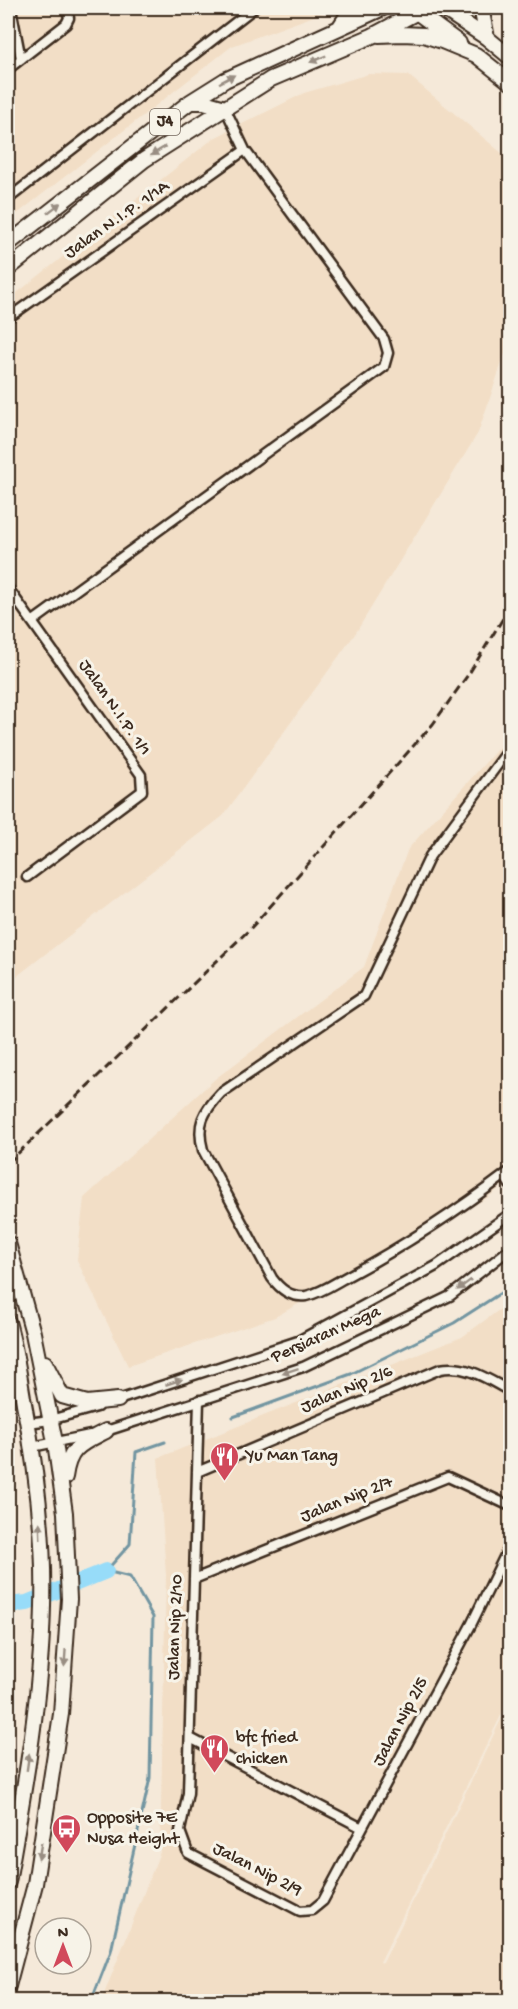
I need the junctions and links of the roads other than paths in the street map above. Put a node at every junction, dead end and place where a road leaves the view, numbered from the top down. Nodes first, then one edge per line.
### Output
1 (11, 8) edge
2 (67, 8) edge
3 (254, 8) edge
4 (352, 8) edge
5 (383, 8) edge
6 (442, 8) edge
7 (483, 8) edge
8 (417, 9) edge
9 (339, 28) junction
10 (372, 36) junction
11 (487, 38) junction
12 (476, 55) junction
13 (510, 57) edge
14 (21, 59) junction
15 (8, 69) edge
16 (510, 82) edge
17 (190, 102) junction
18 (225, 108) junction
19 (245, 150) junction
20 (8, 199) edge
21 (8, 244) edge
22 (8, 269) edge
23 (8, 318) edge
24 (8, 588) edge
25 (32, 622) junction
26 (510, 748) edge
27 (27, 877) dead end
28 (507, 1173) edge
29 (510, 1185) edge
30 (510, 1214) edge
31 (8, 1244) edge
32 (510, 1250) edge
33 (8, 1322) edge
34 (33, 1334) junction
35 (510, 1391) edge
36 (118, 1400) junction
37 (200, 1400) junction
38 (50, 1420) junction
39 (28, 1423) junction
40 (106, 1431) junction
41 (55, 1442) junction
42 (32, 1447) junction
43 (197, 1472) junction
44 (510, 1506) edge
45 (65, 1513) junction
46 (510, 1545) edge
47 (194, 1579) junction
48 (189, 1738) junction
49 (20, 1808) junction
50 (8, 1823) edge
51 (362, 1828) junction
52 (188, 1853) joint
53 (8, 1880) edge
54 (312, 1910) joint
55 (8, 1986) edge

1 - 14 street
2 - 14 street
3 - 20 street
4 - 9 main road
5 - 9 main road, J4
6 - 11 main road
7 - 11 main road
8 - 10 main road, J4
8 - 12 main road
17 -> 9 main road, J4
10 - 12 main road
10 -> 18 main road, J4
11 - 13 main road
12 - 16 main road
14 - 15 street
17 - 18 main road
21 -> 17 main road, J4
18 - 19 street
18 -> 22 main road, J4
19 - 23 street, Jalan N.I.P. 1/1A
19 - 25 street
24 - 25 street, Jalan N.I.P. 1/1
25 - 27 street, Jalan N.I.P. 1/1
26 - 28 street
28 - 29 street
36 -> 30 street, Persiaran Mega
31 - 34 main road
32 -> 37 street, Persiaran Mega
33 - 39 main road
34 - 36 main road
34 - 38 main road
35 - 43 street, Jalan Nip 2/6
36 - 38 street, Persiaran Mega
37 - 40 street, Persiaran Mega
37 - 43 street, Jalan Nip 2/10
38 - 39 street, Persiaran Mega
38 - 41 main road
39 - 42 main road
40 - 41 street, Persiaran Mega
40 - 45 main road
41 - 42 street, Persiaran Mega
41 - 45 main road
49 -> 42 main road
43 - 47 street, Jalan Nip 2/10
44 - 47 street, Jalan Nip 2/7
45 -> 55 main road
46 - 51 street, Jalan Nip 2/5
47 - 48 street, Jalan Nip 2/10
48 - 51 street
48 - 52 street, Jalan Nip 2/10
49 - 50 street
49 - 53 main road
51 - 54 street, Jalan Nip 2/5
52 - 54 street, Jalan Nip 2/9

